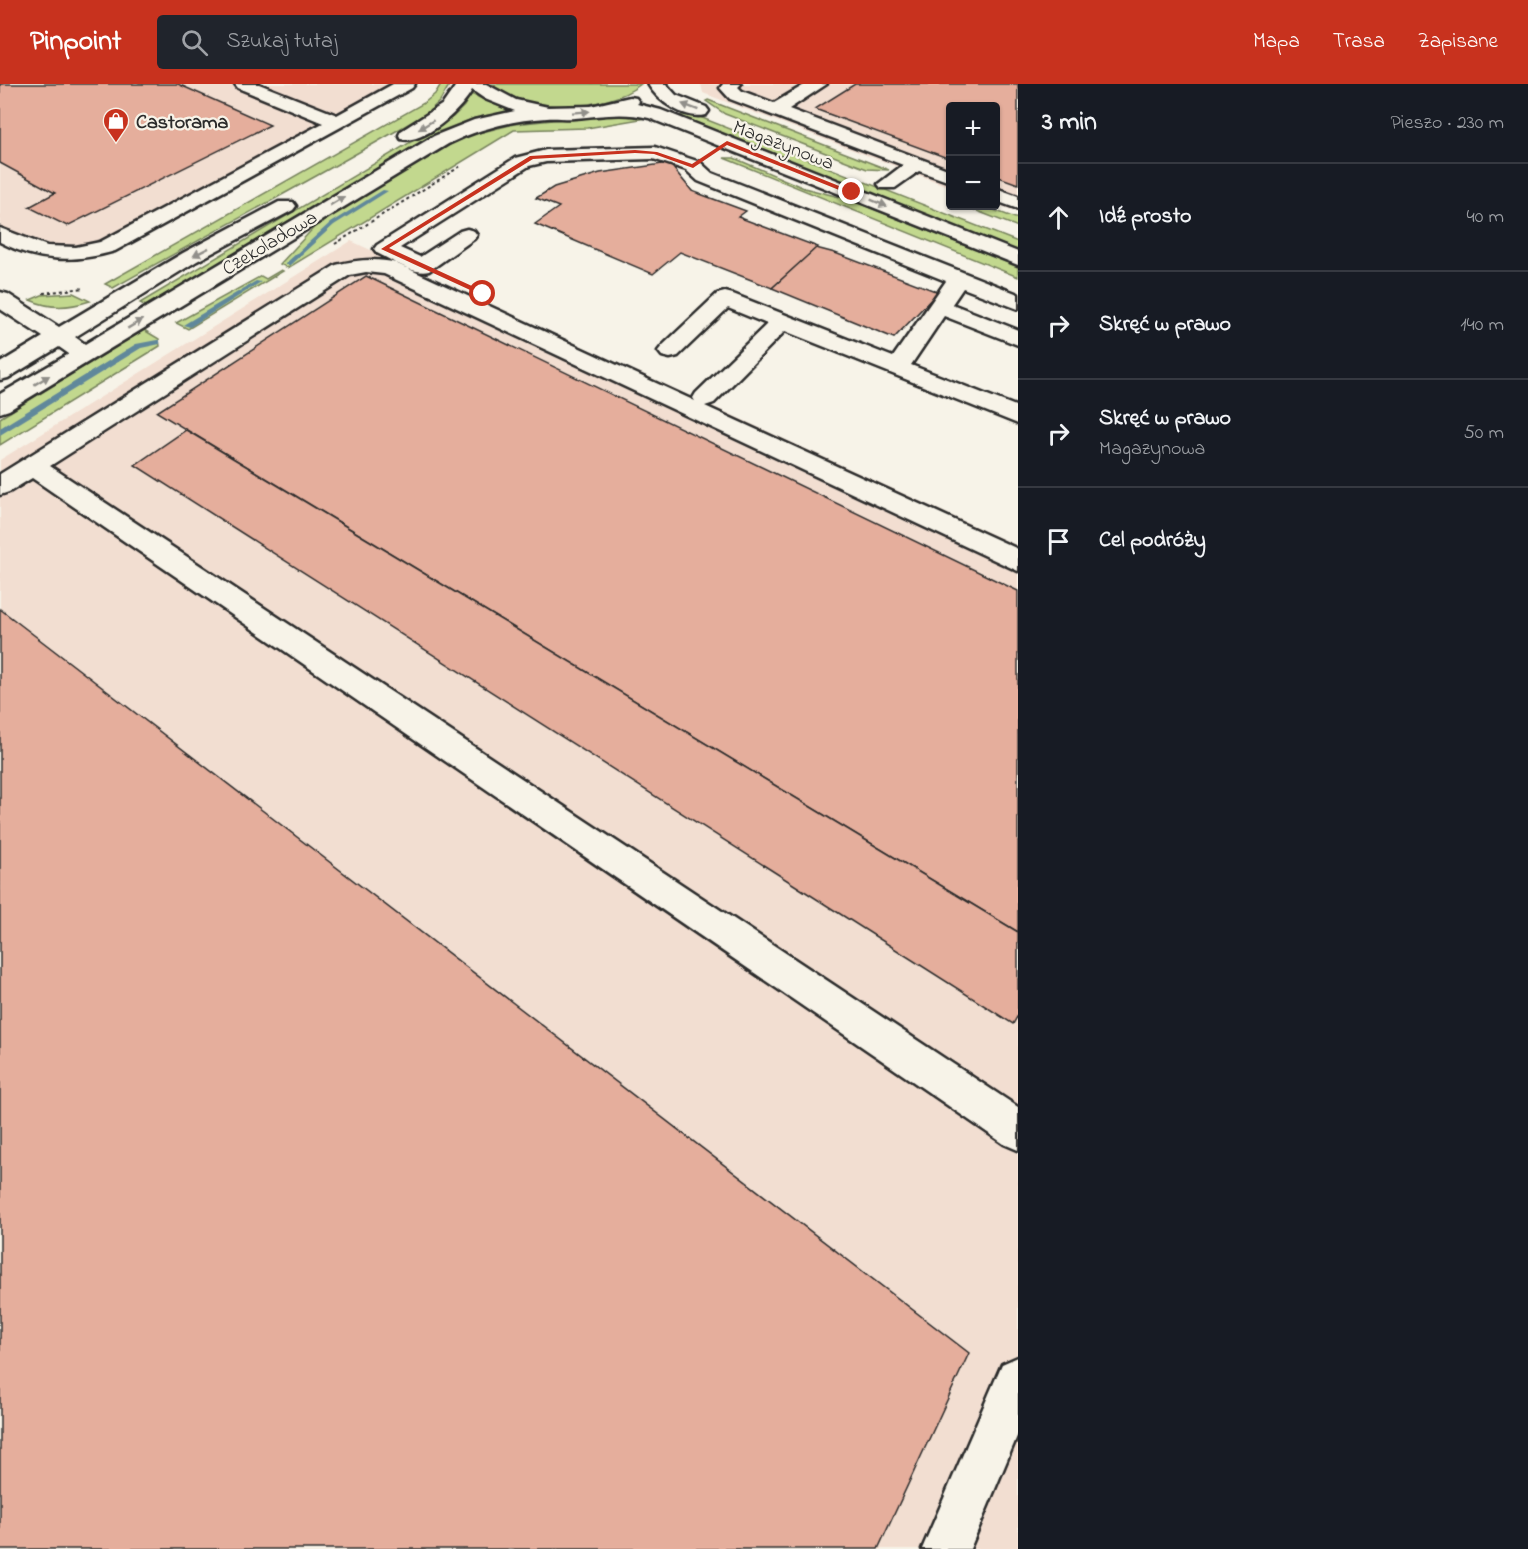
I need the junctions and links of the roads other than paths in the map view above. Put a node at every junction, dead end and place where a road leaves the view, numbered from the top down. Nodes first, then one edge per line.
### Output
1 (244, 84) edge
2 (406, 84) edge
3 (466, 84) edge
4 (475, 84) edge
5 (657, 84) edge
6 (732, 84) edge
7 (818, 84) edge
8 (610, 108) junction
9 (775, 110) junction
10 (551, 112) junction
11 (721, 119) dead end
12 (338, 122) junction
13 (394, 143) dead end
14 (727, 143) junction
15 (573, 156) junction
16 (918, 163) junction
17 (693, 166) junction
18 (946, 174) edge
19 (543, 176) dead end
20 (867, 176) dead end
21 (888, 184) junction
22 (909, 193) dead end
23 (1000, 195) edge
24 (304, 196) dead end
25 (1018, 202) edge
26 (0, 234) edge
27 (466, 235) dead end
28 (1018, 259) edge
29 (421, 266) junction
30 (959, 278) junction
31 (0, 299) edge
32 (1018, 302) edge
33 (940, 307) junction
34 (782, 321) junction
35 (1018, 338) edge
36 (60, 339) junction
37 (593, 344) dead end
38 (670, 351) dead end
39 (85, 354) junction
40 (897, 368) junction
41 (0, 374) edge
42 (705, 398) dead end
43 (0, 405) edge
44 (1018, 416) edge
45 (32, 466) junction
46 (0, 486) edge
47 (1018, 561) edge
48 (1018, 1130) edge
49 (1018, 1380) edge
50 (946, 1549) edge

1 - 12 street
2 - 12 street
3 -> 13 street
4 - 10 street
5 - 8 street
11 -> 5 street, Magazynowa
6 - 9 street
7 - 9 street
10 -> 8 street
8 - 14 street, Magazynowa
9 - 16 street
39 -> 10 street, Czekoladowa
12 - 26 street
14 - 17 street
14 -> 28 street, Magazynowa
15 - 17 street
15 - 19 street
15 - 29 street
16 - 18 street
16 - 21 street
17 - 30 street
20 - 21 street, Magazynowa
21 - 22 street, Magazynowa
23 - 25 street
24 -> 36 street, Czekoladowa
27 - 29 street
29 - 37 street
30 - 32 street
30 - 33 street
31 - 36 street
33 - 35 street
33 - 40 street
34 - 38 street
34 - 40 street
34 - 42 street
36 - 39 street
36 - 41 street, Czekoladowa
43 -> 39 street, Czekoladowa
40 - 44 street
45 - 46 street
45 - 47 street
45 - 48 street
49 - 50 street

